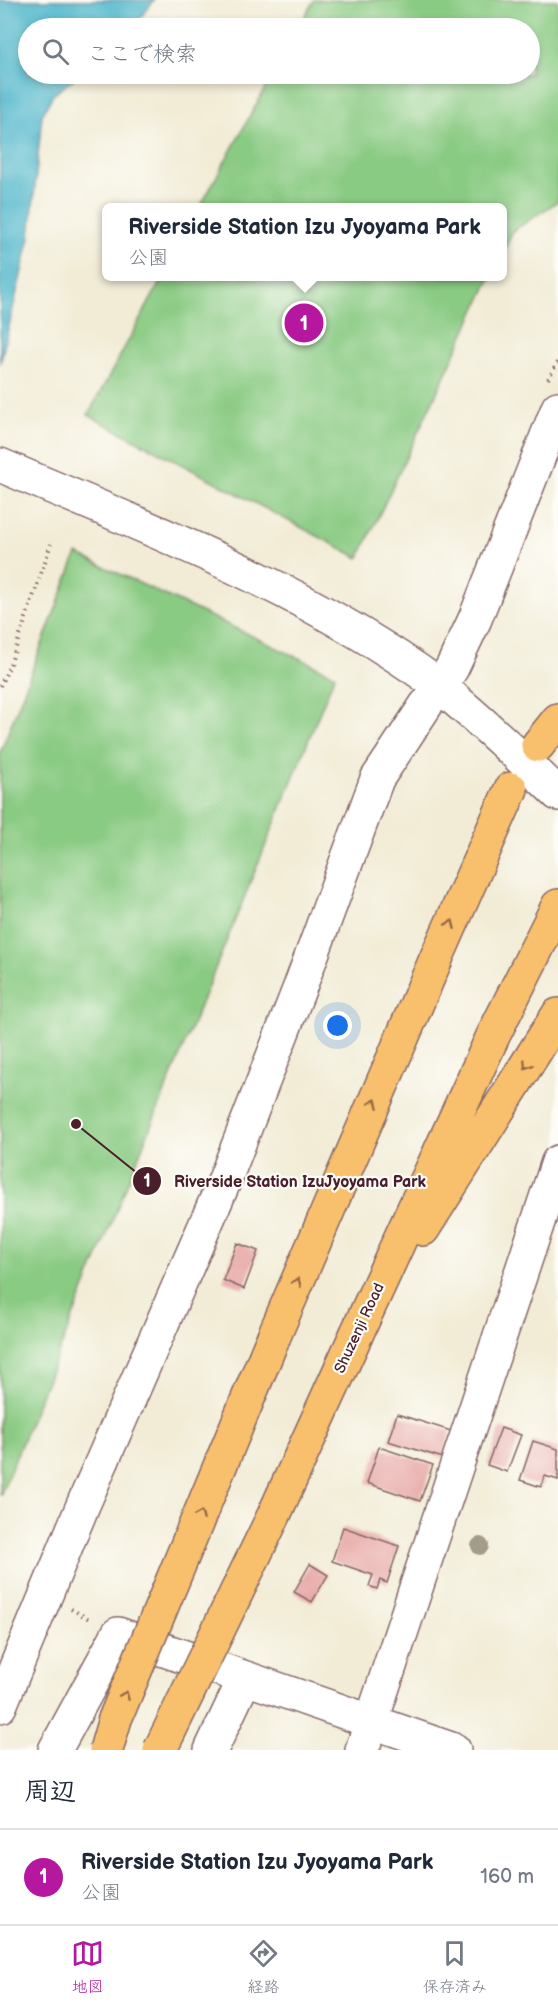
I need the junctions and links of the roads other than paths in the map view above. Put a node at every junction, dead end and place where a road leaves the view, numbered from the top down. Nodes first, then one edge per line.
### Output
1 (558, 408) edge
2 (0, 465) edge
3 (433, 695) junction
4 (511, 789) dead end
5 (558, 794) edge
6 (558, 906) edge
7 (558, 1015) edge
8 (558, 1162) edge
9 (357, 1333) junction
10 (245, 1678) junction
11 (0, 1706) edge
12 (366, 1736) edge
13 (55, 1750) edge
14 (106, 1750) edge
15 (160, 1750) edge
16 (211, 1750) edge
17 (454, 1750) edge

1 - 3 street
2 - 3 street
3 - 5 street
3 - 11 street
14 -> 4 highway, bridge
6 - 9 highway, Shuzenji Road
7 -> 9 highway
8 - 12 street
9 - 15 highway, Shuzenji Road, bridge
10 - 12 street
10 - 13 street
10 - 16 street
12 - 17 street

